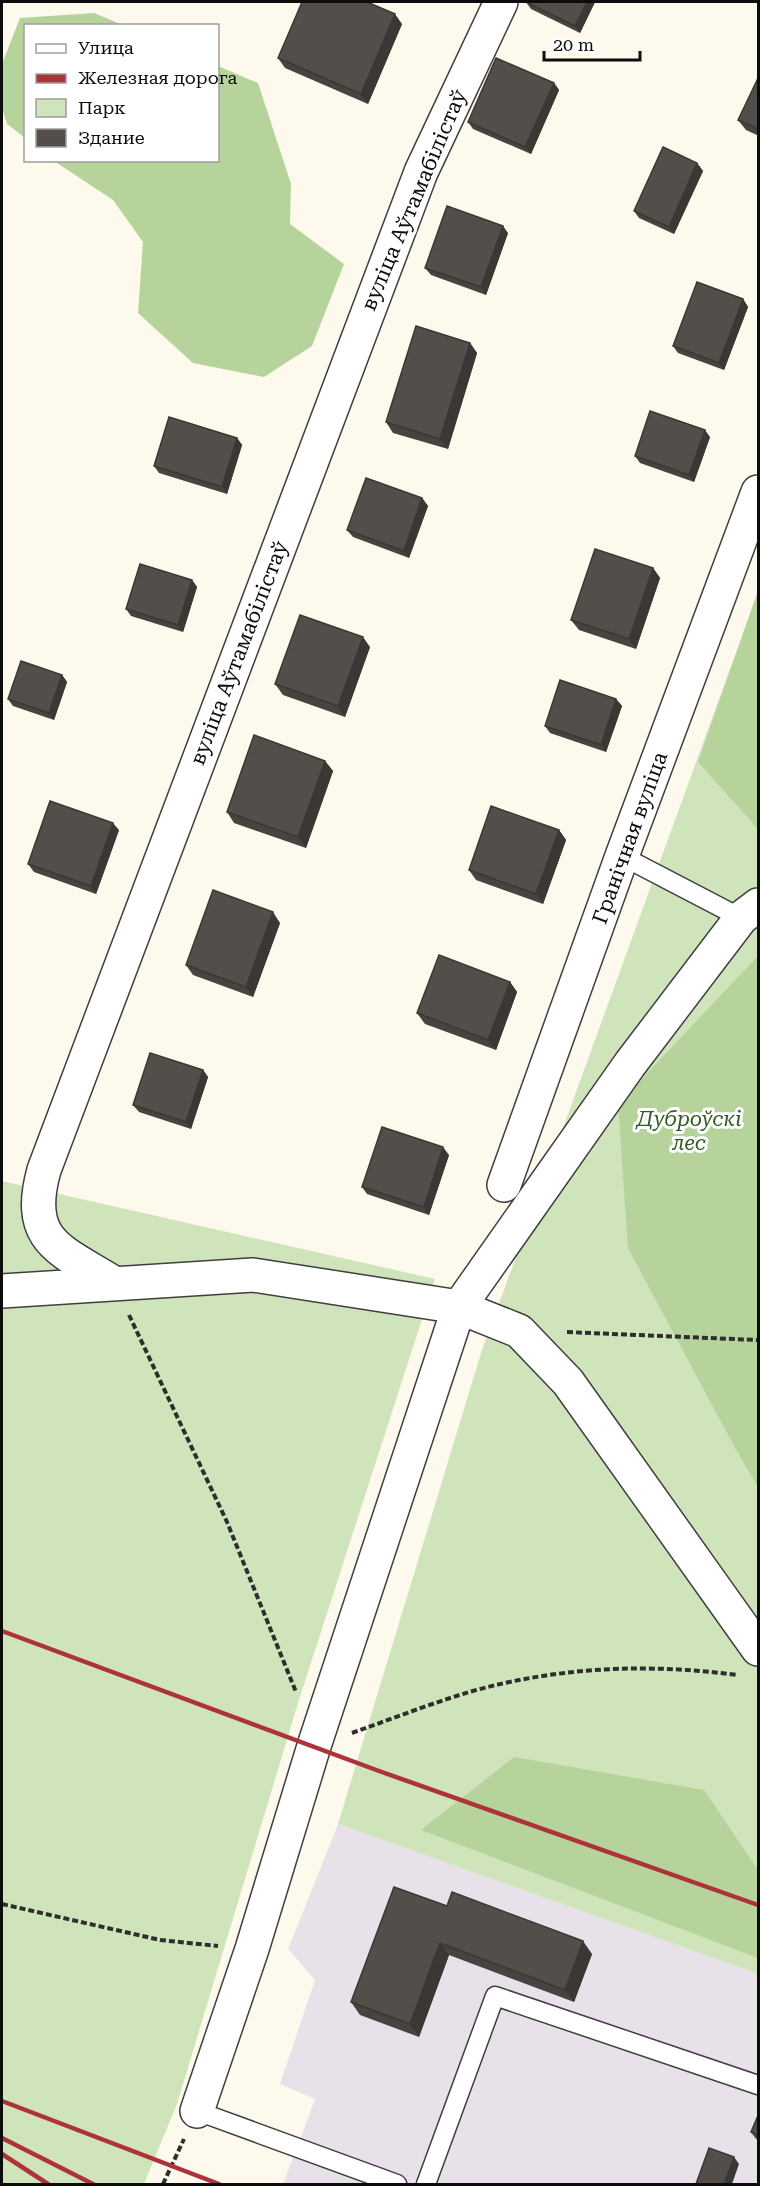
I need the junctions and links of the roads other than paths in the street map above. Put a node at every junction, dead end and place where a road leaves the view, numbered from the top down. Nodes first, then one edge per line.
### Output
1 (501, 2) edge
2 (759, 492) edge
3 (622, 856) junction
4 (750, 911) edge
5 (504, 1185) dead end
6 (114, 1283) junction
7 (2, 1291) edge
8 (459, 1307) junction
9 (759, 1649) edge
10 (759, 2085) edge
11 (197, 2111) joint
12 (397, 2184) edge
13 (426, 2184) edge

1 - 6 street, вуліца Аўтамабілістаў
2 - 3 street, Гранічная вуліца
3 - 4 lane
3 - 5 street, Гранічная вуліца
4 - 8 street
6 - 7 street
6 - 8 street
8 - 9 street
8 - 11 street
10 - 13 lane
11 - 12 lane

